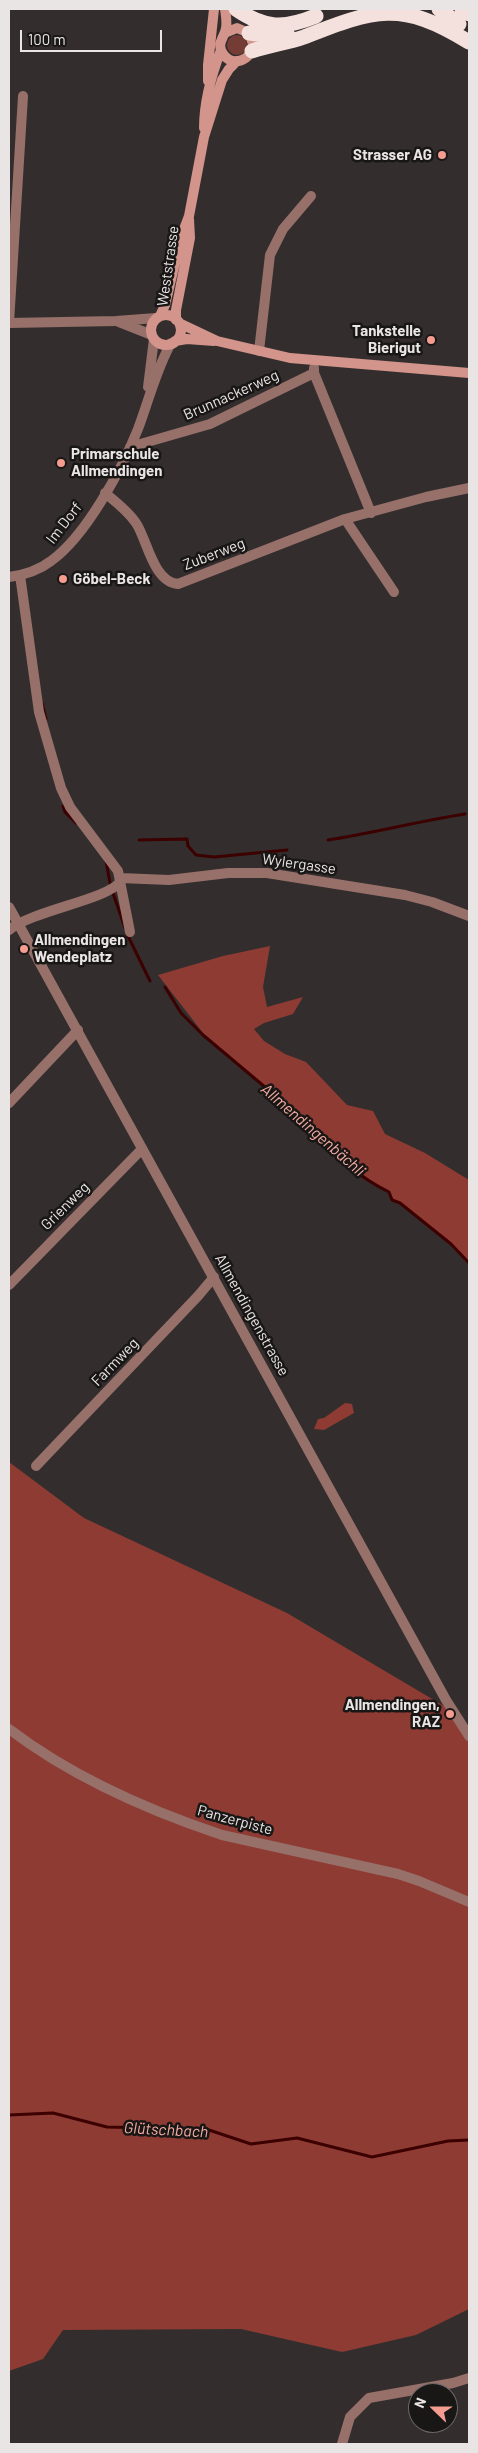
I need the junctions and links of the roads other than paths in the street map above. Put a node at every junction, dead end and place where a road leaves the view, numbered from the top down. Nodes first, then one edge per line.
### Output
1 (214, 9) edge
2 (225, 9) edge
3 (236, 9) edge
4 (439, 9) edge
5 (462, 9) edge
6 (319, 12) edge
7 (469, 14) edge
8 (246, 32) junction
9 (469, 32) edge
10 (225, 33) junction
11 (469, 42) edge
12 (221, 50) junction
13 (252, 51) junction
14 (238, 62) junction
15 (208, 87) junction
16 (23, 96) dead end
17 (204, 137) junction
18 (311, 196) dead end
19 (189, 216) junction
20 (158, 317) junction
21 (116, 321) junction
22 (178, 321) junction
23 (9, 323) edge
24 (153, 337) junction
25 (217, 341) junction
26 (173, 342) junction
27 (259, 352) junction
28 (315, 362) junction
29 (314, 373) junction
30 (469, 373) edge
31 (145, 406) junction
32 (130, 446) junction
33 (469, 488) edge
34 (105, 493) junction
35 (371, 513) junction
36 (345, 519) junction
37 (20, 575) junction
38 (9, 577) edge
39 (394, 592) dead end
40 (120, 880) junction
41 (9, 908) edge
42 (469, 916) edge
43 (13, 927) edge
44 (130, 932) dead end
45 (78, 1030) junction
46 (9, 1102) edge
47 (142, 1149) junction
48 (214, 1277) junction
49 (9, 1285) edge
50 (36, 1466) dead end
51 (9, 1729) edge
52 (469, 1736) edge
53 (469, 1902) edge
54 (469, 2378) edge
55 (342, 2444) edge

1 - 15 main road, Weststrasse
2 - 10 main road, Weststrasse
3 - 6 highway
3 - 8 main road
4 - 9 highway
5 - 7 highway
6 - 8 highway
8 - 10 main road
8 - 13 main road
10 - 12 main road, Weststrasse
11 - 13 highway
12 - 14 main road
12 - 15 main road, Weststrasse
13 - 14 main road, Weststrasse
14 - 17 main road, Weststrasse
15 - 17 main road, Weststrasse
16 - 23 street
17 - 19 main road, Weststrasse
18 - 27 street
19 - 20 main road, Weststrasse
19 - 22 main road, Weststrasse
20 - 21 street
20 - 22 main road
20 - 24 main road
21 - 23 street
21 - 24 street
22 - 25 main road
22 - 26 main road
24 - 26 main road
24 - 31 street, Im Dorf
25 - 26 main road
25 - 27 main road
26 - 31 street, Im Dorf
27 - 28 main road
28 - 29 street
28 - 30 main road
29 - 32 street, Brunnackerweg
29 - 35 street
31 - 32 street, Im Dorf
32 - 34 street, Im Dorf
33 - 35 street, Zuberweg
34 - 36 street, Zuberweg
34 - 37 street, Im Dorf
35 - 36 street, Zuberweg
36 - 39 street
37 - 38 street, Im Dorf
37 - 40 street
40 - 42 street, Wylergasse
40 - 43 street
40 - 44 street
41 - 43 street, Allmendingenstrasse
43 - 45 street, Allmendingenstrasse
45 - 46 street
45 - 47 street, Allmendingenstrasse
47 - 48 street, Allmendingenstrasse
47 - 49 street, Grienweg
48 - 50 street, Farmweg
48 - 52 street, Allmendingenstrasse
51 - 53 street, Panzerpiste
54 - 55 street

